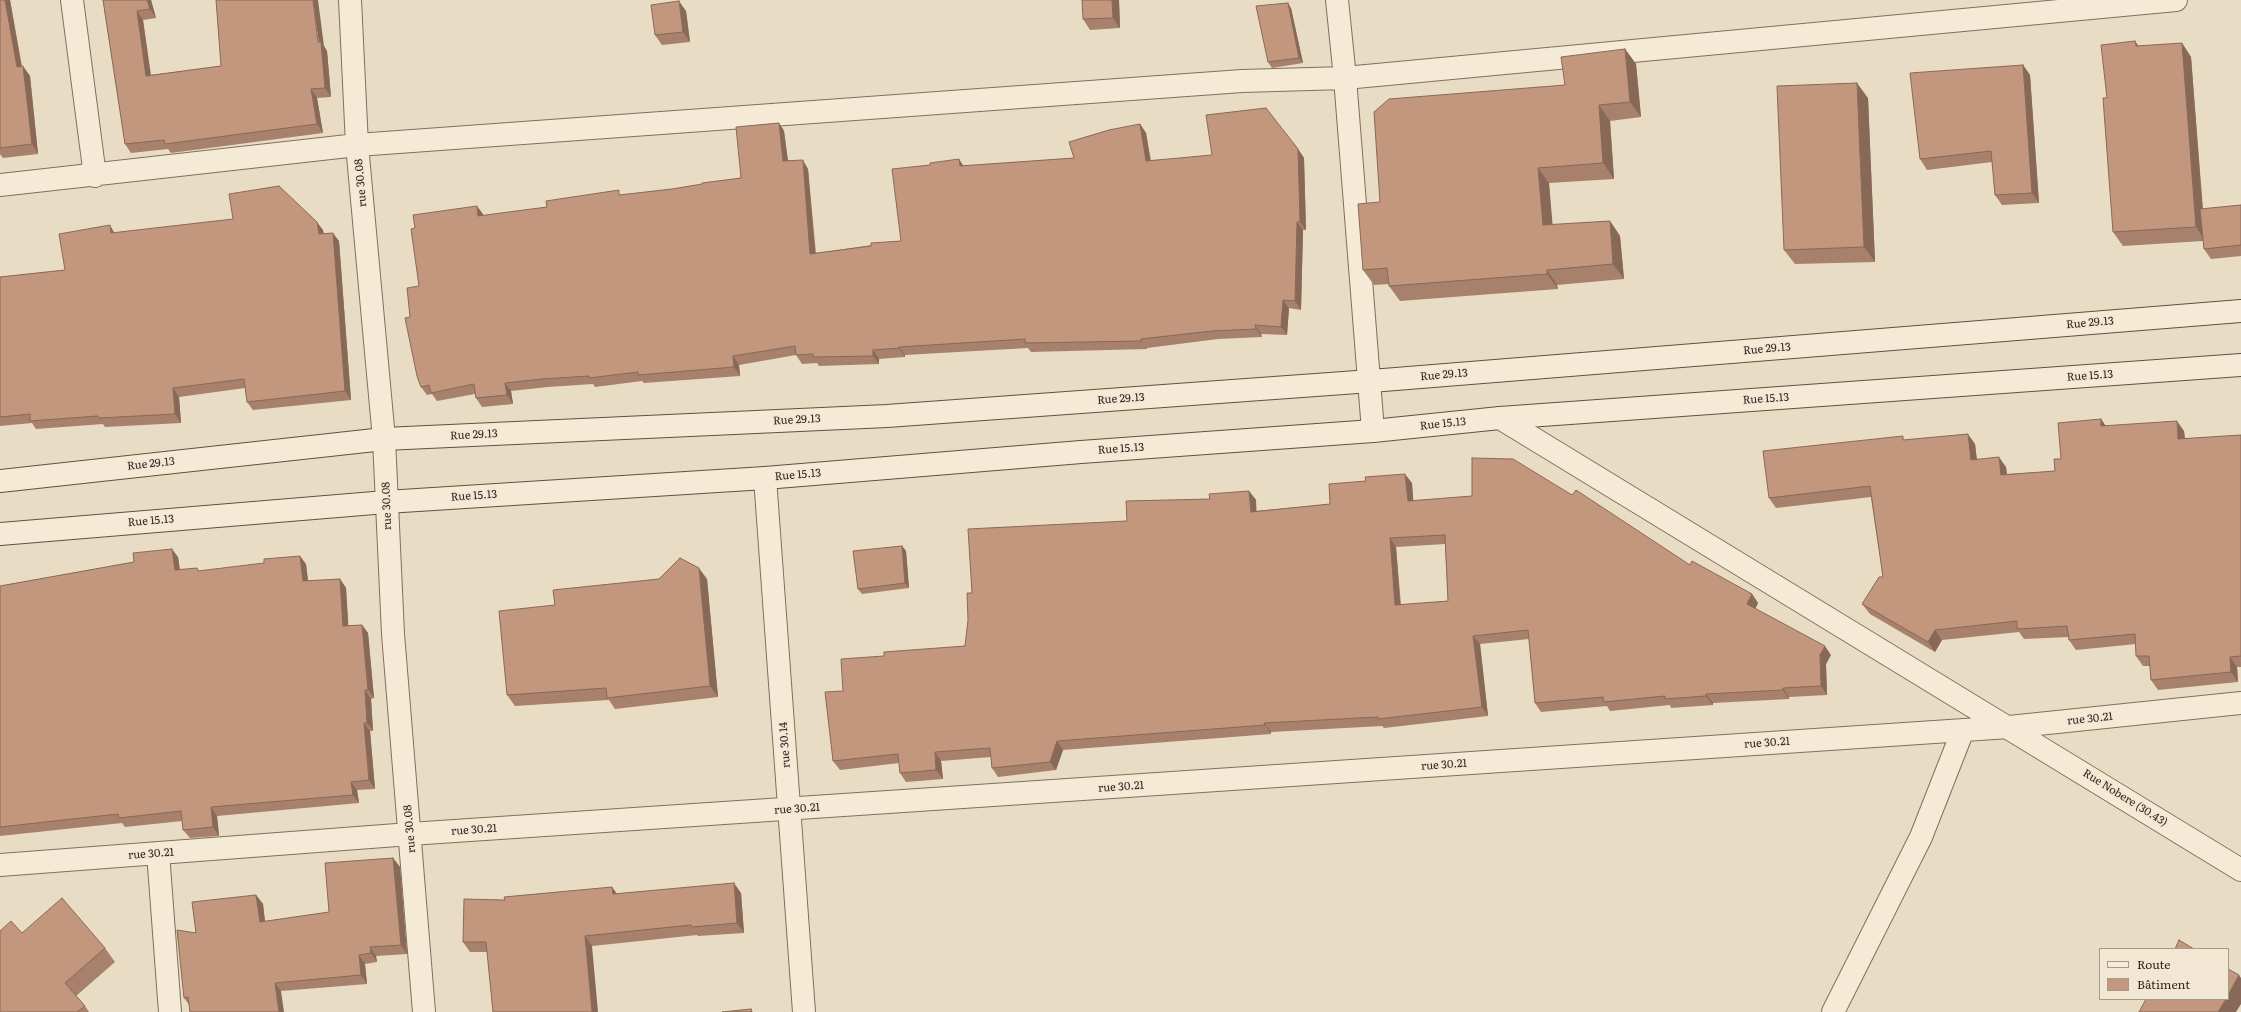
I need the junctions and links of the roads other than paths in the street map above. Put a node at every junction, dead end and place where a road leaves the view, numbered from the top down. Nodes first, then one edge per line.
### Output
1 (72, 0) edge
2 (350, 0) edge
3 (1337, 0) edge
4 (2176, 0) edge
5 (1345, 78) junction
6 (357, 145) junction
7 (95, 176) junction
8 (0, 185) edge
9 (2241, 311) edge
10 (2241, 365) edge
11 (1370, 381) junction
12 (1500, 418) junction
13 (1373, 431) junction
14 (384, 439) junction
15 (765, 478) junction
16 (0, 481) edge
17 (386, 502) junction
18 (0, 534) edge
19 (2241, 703) edge
20 (2009, 727) junction
21 (1963, 730) junction
22 (790, 809) junction
23 (410, 834) junction
24 (158, 853) junction
25 (0, 865) edge
26 (2241, 870) edge
27 (170, 1012) edge
28 (424, 1012) edge
29 (804, 1012) edge
30 (1833, 1012) edge

1 - 7 street
2 - 6 street, rue 30.08
3 - 5 street
4 - 5 street
5 - 6 street
5 - 11 street
6 - 7 street
6 - 14 street, rue 30.08
7 - 8 street
9 - 11 street, Rue 29.13
10 - 12 street, Rue 15.13
11 - 13 street
11 - 14 street, Rue 29.13
12 - 13 street, Rue 15.13
12 - 20 street, Rue Nobere (30.43)
13 - 15 street, Rue 15.13
14 - 16 street, Rue 29.13
14 - 17 street, rue 30.08
15 - 17 street, Rue 15.13
15 - 22 street, rue 30.14
17 - 18 street, Rue 15.13
17 - 23 street, rue 30.08
19 - 20 street, rue 30.21
20 - 21 street, rue 30.21
20 - 26 street, Rue Nobere (30.43)
21 - 22 street, rue 30.21
21 - 30 street
22 - 23 street, rue 30.21
22 - 29 street, rue 30.14
23 - 24 street, rue 30.21
23 - 28 street, rue 30.08
24 - 25 street, rue 30.21
24 - 27 street

